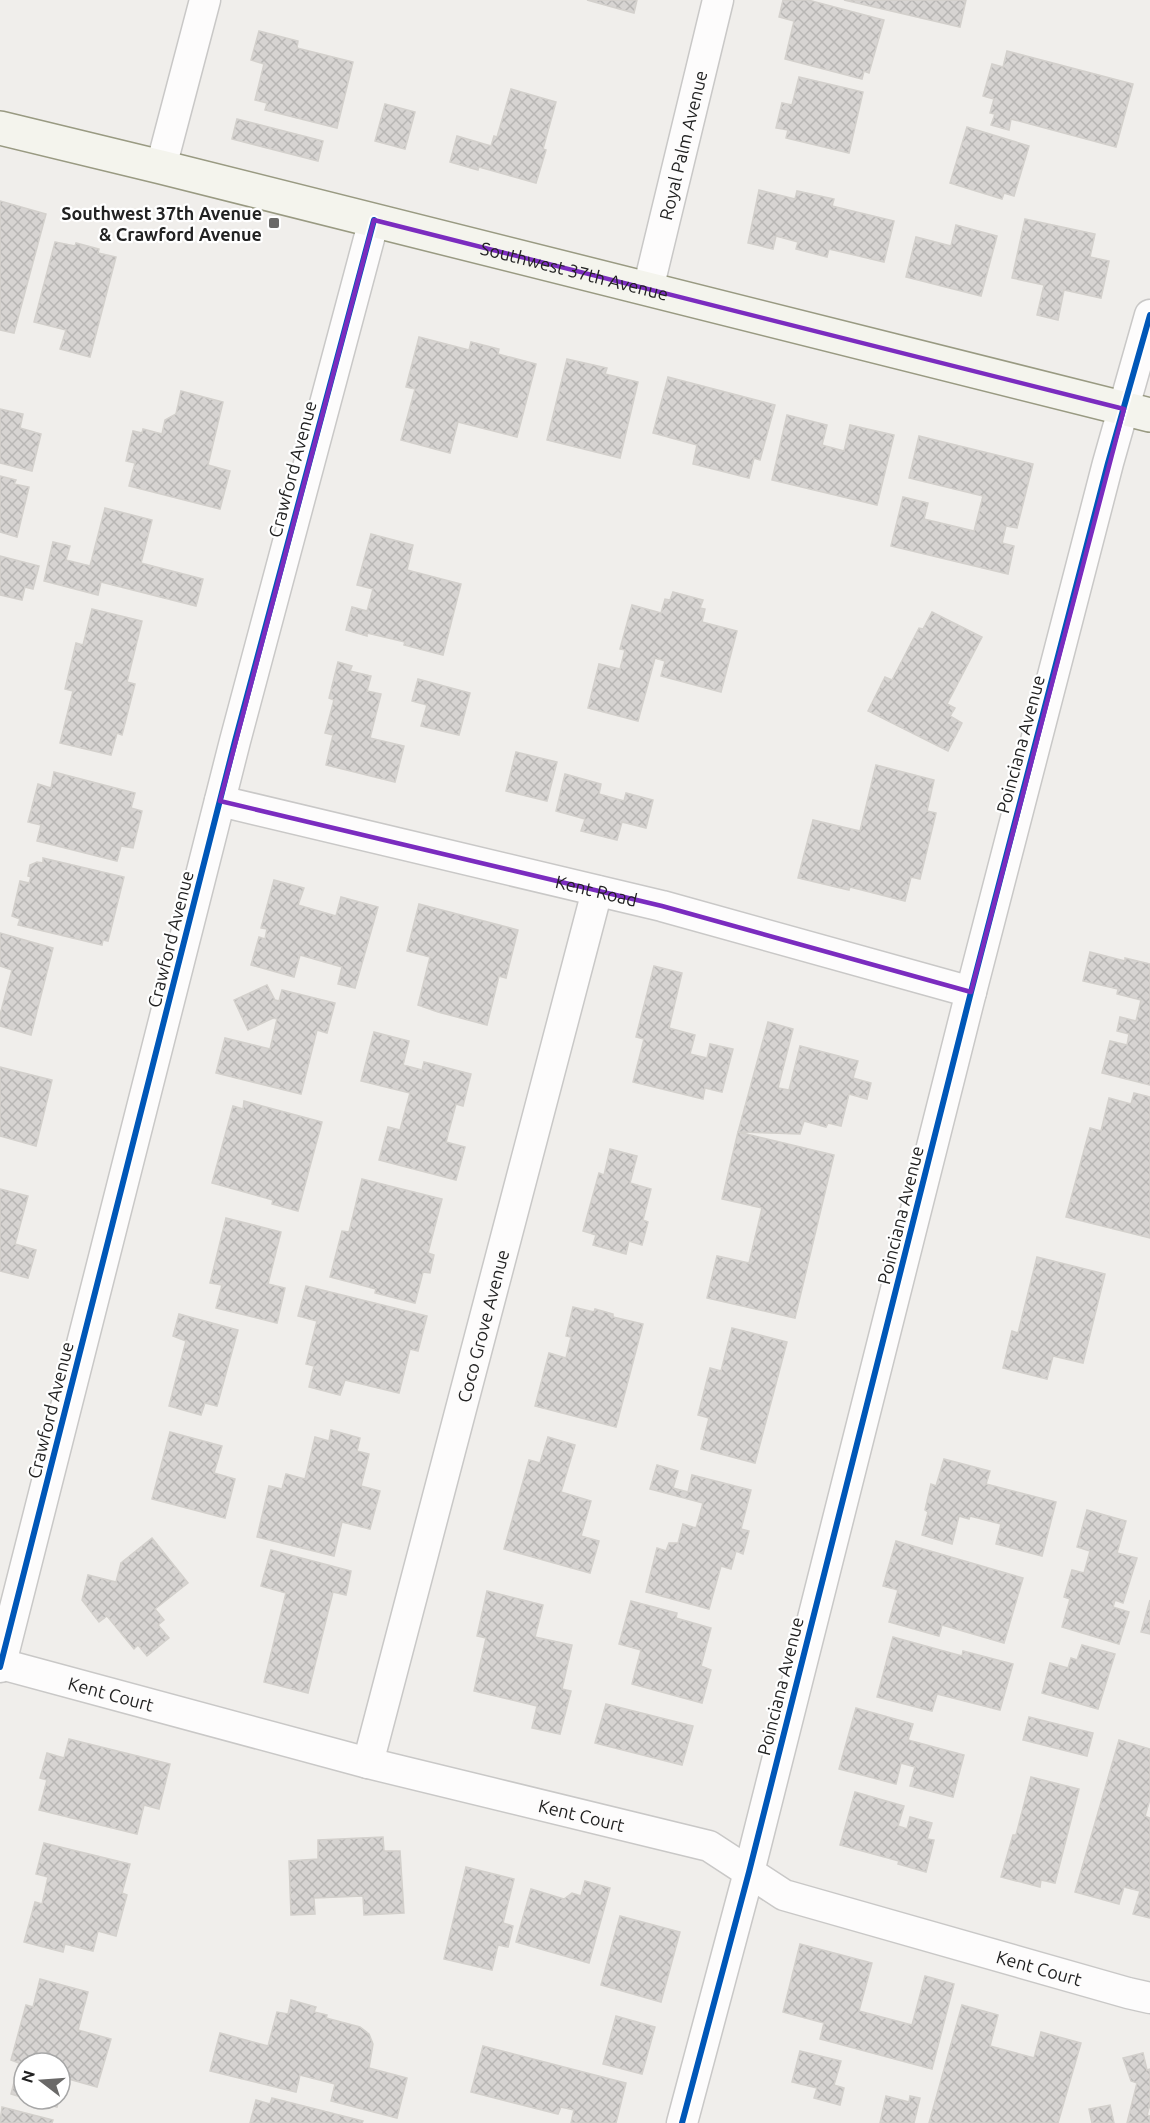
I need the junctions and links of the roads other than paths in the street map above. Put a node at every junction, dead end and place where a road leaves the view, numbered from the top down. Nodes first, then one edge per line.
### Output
1 (205, 0) edge
2 (718, 0) edge
3 (0, 128) edge
4 (160, 167) junction
5 (374, 220) junction
6 (648, 289) junction
7 (1150, 315) edge
8 (1137, 412) edge
9 (220, 801) junction
10 (597, 891) junction
11 (971, 992) junction
12 (0, 1666) edge
13 (368, 1763) junction
14 (749, 1872) junction
15 (1150, 1998) edge
16 (682, 2123) edge

1 - 4 street
2 - 6 street, Royal Palm Avenue
3 - 4 main road, Southwest 37th Avenue
4 - 5 main road, Southwest 37th Avenue
5 - 6 main road, Southwest 37th Avenue
5 - 9 street, Crawford Avenue
6 - 8 main road, Southwest 37th Avenue
7 - 8 street, Poinciana Avenue
8 - 11 street, Poinciana Avenue
9 - 10 street, Kent Road
9 - 12 street, Crawford Avenue
10 - 11 street, Kent Road
10 - 13 street, Coco Grove Avenue
11 - 14 street, Poinciana Avenue
12 - 13 street, Kent Court
13 - 14 street, Kent Court
14 - 15 street, Kent Court
14 - 16 street, Poinciana Avenue

